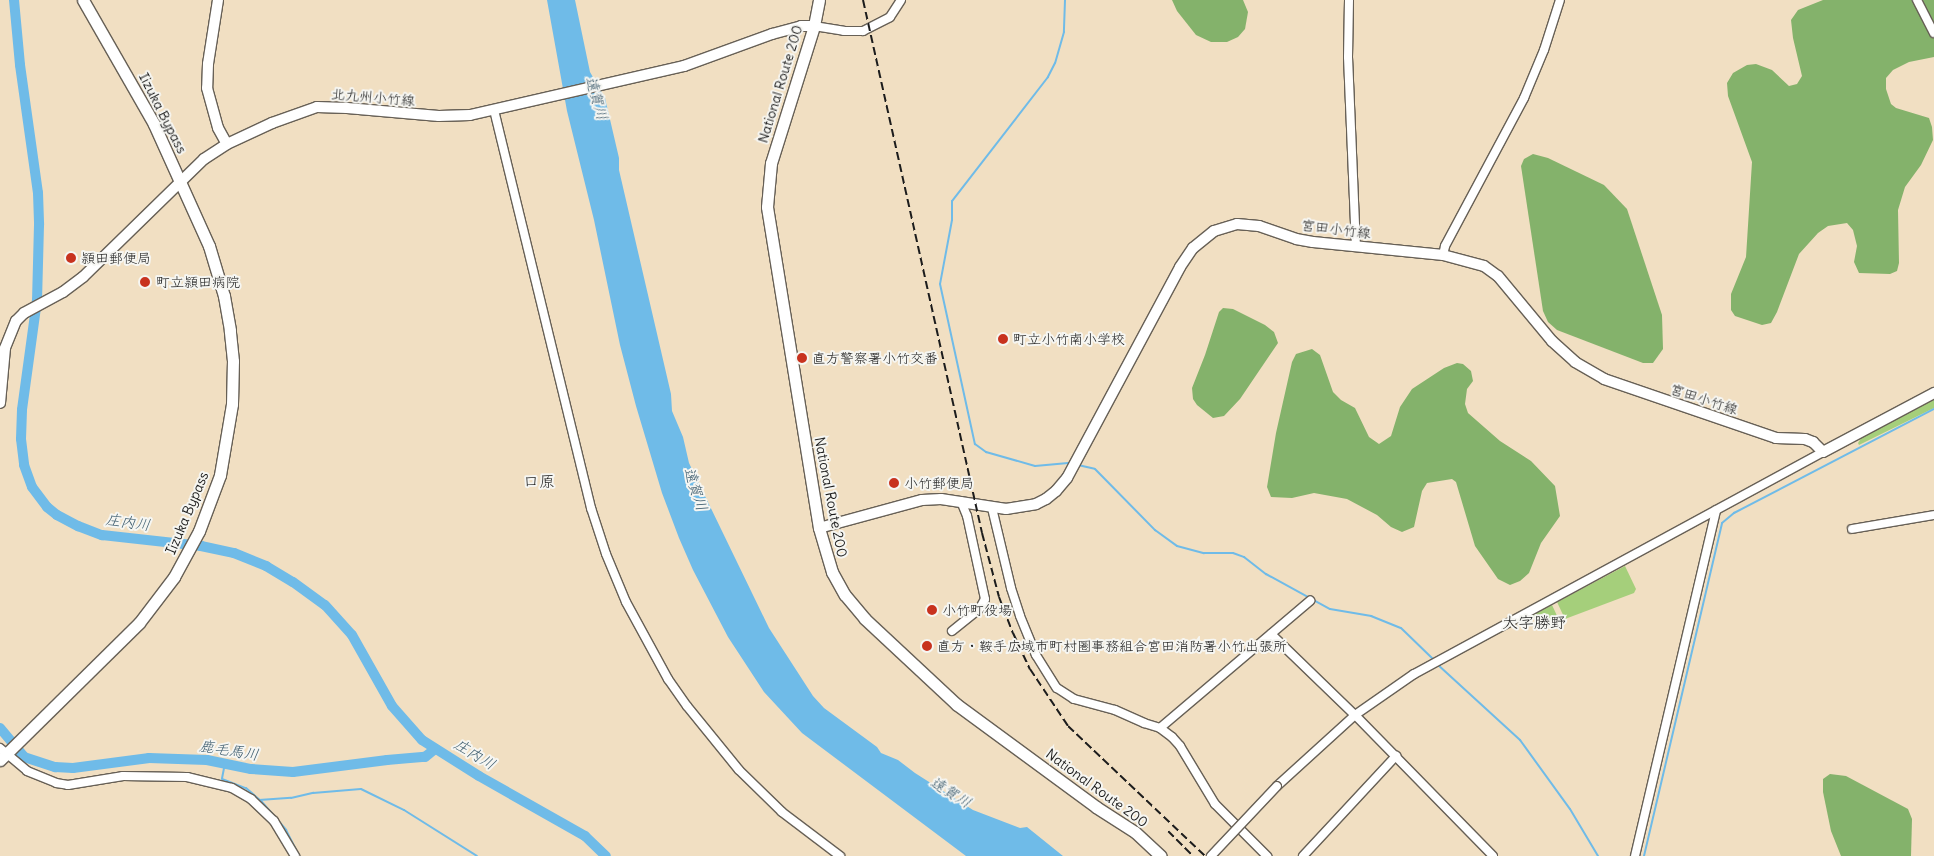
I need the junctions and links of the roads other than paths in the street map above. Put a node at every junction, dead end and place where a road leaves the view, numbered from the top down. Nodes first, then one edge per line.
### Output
1 (75, 0) edge
2 (83, 0) edge
3 (218, 0) edge
4 (819, 0) edge
5 (901, 0) edge
6 (1349, 0) edge
7 (1560, 0) edge
8 (1917, 0) edge
9 (814, 26) junction
10 (1934, 33) edge
11 (496, 110) junction
12 (227, 144) junction
13 (178, 184) junction
14 (1356, 245) junction
15 (1443, 255) junction
16 (0, 385) edge
17 (1934, 394) edge
18 (0, 403) edge
19 (1823, 452) junction
20 (961, 501) junction
21 (992, 508) junction
22 (1716, 510) junction
23 (1934, 514) edge
24 (819, 528) junction
25 (1852, 529) dead end
26 (1310, 601) dead end
27 (952, 630) dead end
28 (1271, 634) junction
29 (1354, 715) junction
30 (1160, 728) junction
31 (3, 751) edge
32 (1396, 756) junction
33 (295, 856) edge
34 (840, 856) edge
35 (1161, 856) edge
36 (1211, 856) edge
37 (1267, 856) edge
38 (1303, 856) edge
39 (1493, 856) edge
40 (1635, 856) edge

1 - 13 highway
2 - 13 highway, Iizuka Bypass
3 - 12 main road
4 - 9 highway, National Route 200
5 - 9 street
6 - 14 street
7 - 15 street
8 - 10 street
9 - 11 main road, 北九州小竹線
9 - 24 highway, National Route 200
11 - 12 main road, 北九州小竹線
11 - 34 street
12 - 13 main road, 北九州小竹線
13 - 16 main road, 北九州小竹線
13 - 31 highway
14 - 15 main road, 宮田小竹線
14 - 21 main road, 宮田小竹線
15 - 19 main road, 宮田小竹線
16 - 18 main road, 北九州小竹線
17 - 19 main road
19 - 22 street
20 - 21 main road, 宮田小竹線
20 - 24 main road, 宮田小竹線
20 - 27 street
21 - 30 street
22 - 29 street
22 - 40 street
23 - 25 street
24 - 35 highway, National Route 200
26 - 28 street
28 - 29 street
28 - 30 street
29 - 32 street
29 - 36 street, bridge
30 - 37 street
31 - 33 street
32 - 38 street
32 - 39 street

